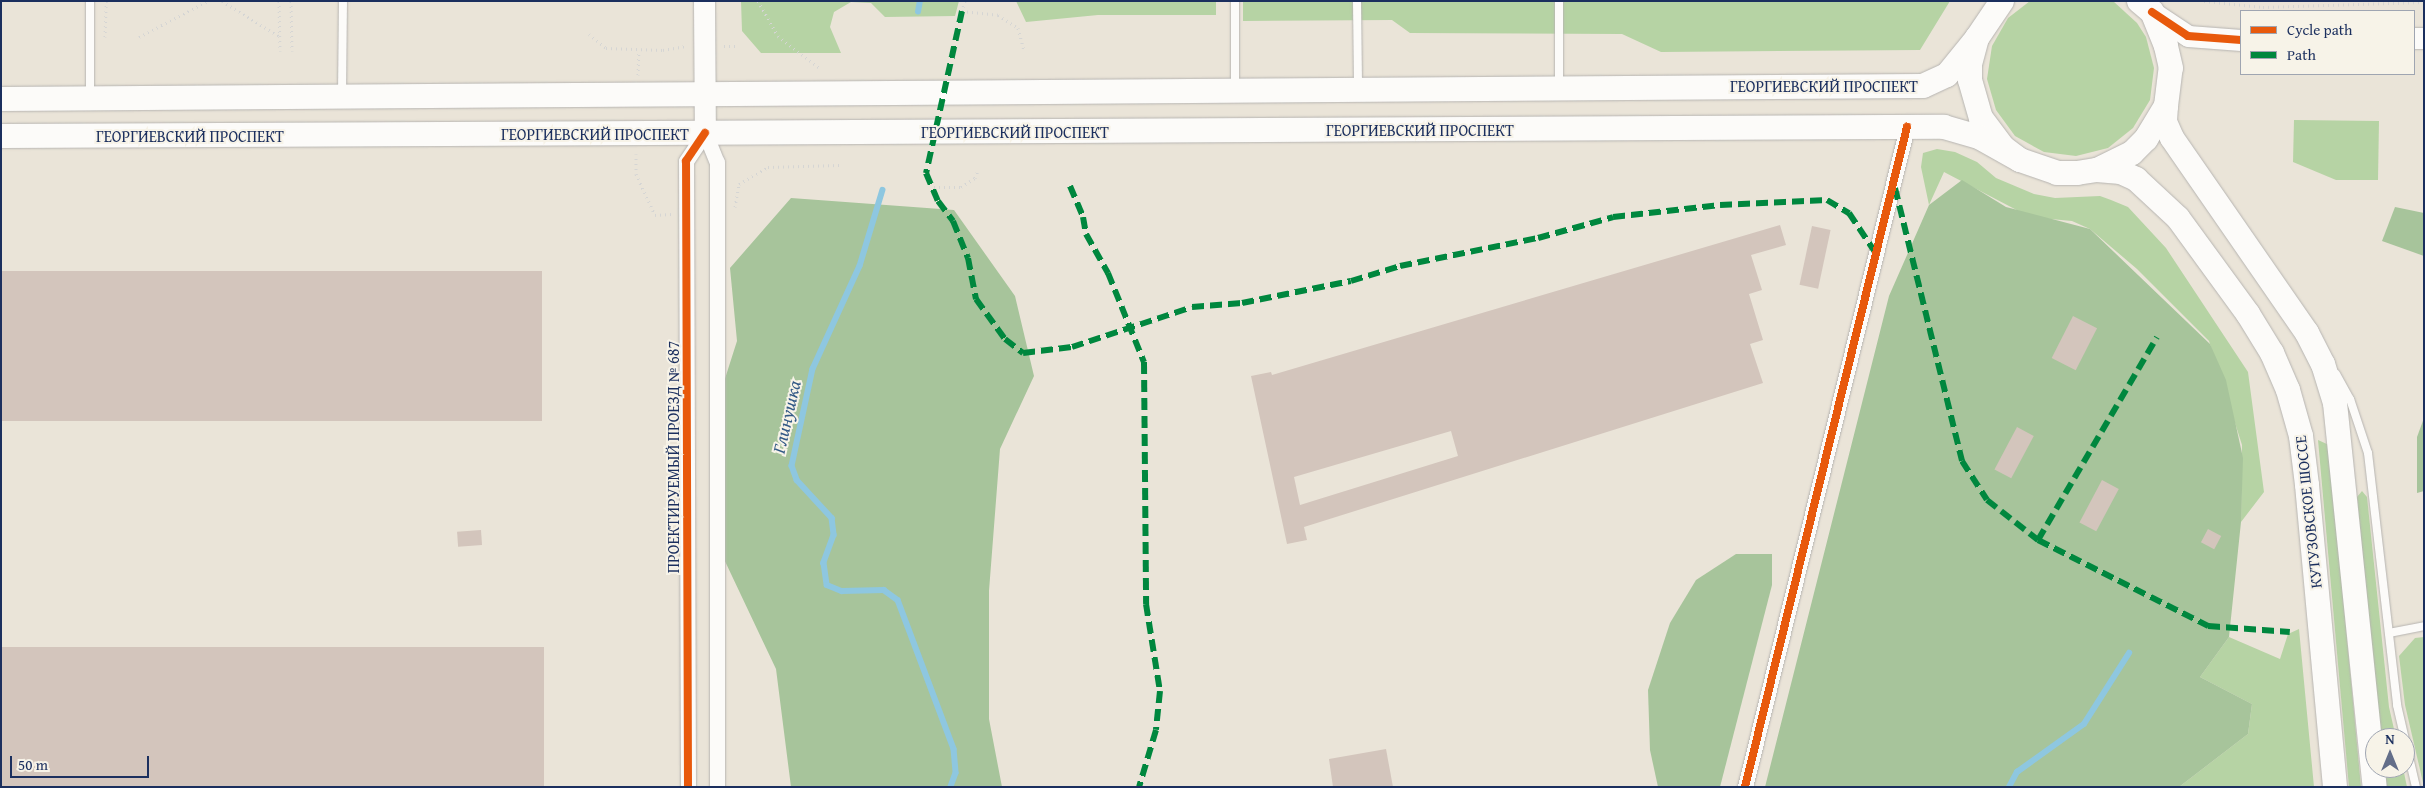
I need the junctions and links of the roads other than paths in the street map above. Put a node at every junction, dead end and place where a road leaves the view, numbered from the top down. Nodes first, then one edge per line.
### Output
1 (90, 1) edge
2 (343, 1) edge
3 (704, 1) edge
4 (1234, 1) edge
5 (1357, 1) edge
6 (1559, 1) edge
7 (1998, 3) edge
8 (2146, 7) edge
9 (1977, 38) junction
10 (2215, 40) junction
11 (2240, 40) edge
12 (2171, 68) junction
13 (1559, 89) junction
14 (1358, 90) junction
15 (1234, 92) junction
16 (705, 95) junction
17 (90, 97) junction
18 (342, 97) junction
19 (1, 99) edge
20 (2166, 106) junction
21 (1907, 127) junction
22 (705, 133) junction
23 (1, 136) edge
24 (2020, 160) junction
25 (2097, 170) junction
26 (2307, 333) junction
27 (2424, 626) edge
28 (2389, 633) junction
29 (688, 787) edge
30 (717, 787) edge
31 (1745, 787) edge
32 (2335, 787) edge
33 (2375, 787) edge
34 (2416, 787) edge

1 - 17 lane
2 - 18 lane
3 - 16 street
4 - 15 lane
5 - 14 lane
6 - 13 lane
7 - 9 main road
8 - 10 street
8 - 12 main road
9 - 13 main road, ГЕОРГИЕВСКИЙ ПРОСПЕКТ
9 - 24 main road
10 - 11 street
10 - 12 street
12 - 20 main road
13 - 14 main road, ГЕОРГИЕВСКИЙ ПРОСПЕКТ
14 - 15 main road, ГЕОРГИЕВСКИЙ ПРОСПЕКТ
15 - 16 main road, ГЕОРГИЕВСКИЙ ПРОСПЕКТ
16 - 18 main road, ГЕОРГИЕВСКИЙ ПРОСПЕКТ
16 - 22 street
17 - 18 main road, ГЕОРГИЕВСКИЙ ПРОСПЕКТ
17 - 19 main road, ГЕОРГИЕВСКИЙ ПРОСПЕКТ
20 - 25 main road
20 - 26 main road
21 - 22 main road, ГЕОРГИЕВСКИЙ ПРОСПЕКТ
21 - 24 main road, ГЕОРГИЕВСКИЙ ПРОСПЕКТ
21 - 31 street
22 - 23 main road, ГЕОРГИЕВСКИЙ ПРОСПЕКТ
22 - 29 street, ПРОЕКТИРУЕМЫЙ ПРОЕЗД № 687
22 - 30 street
24 - 25 main road, ГЕОРГИЕВСКИЙ ПРОСПЕКТ
25 - 32 main road, КУТУЗОВСКОЕ ШОССЕ
26 - 28 lane
26 - 33 main road
27 - 28 lane
28 - 34 lane

